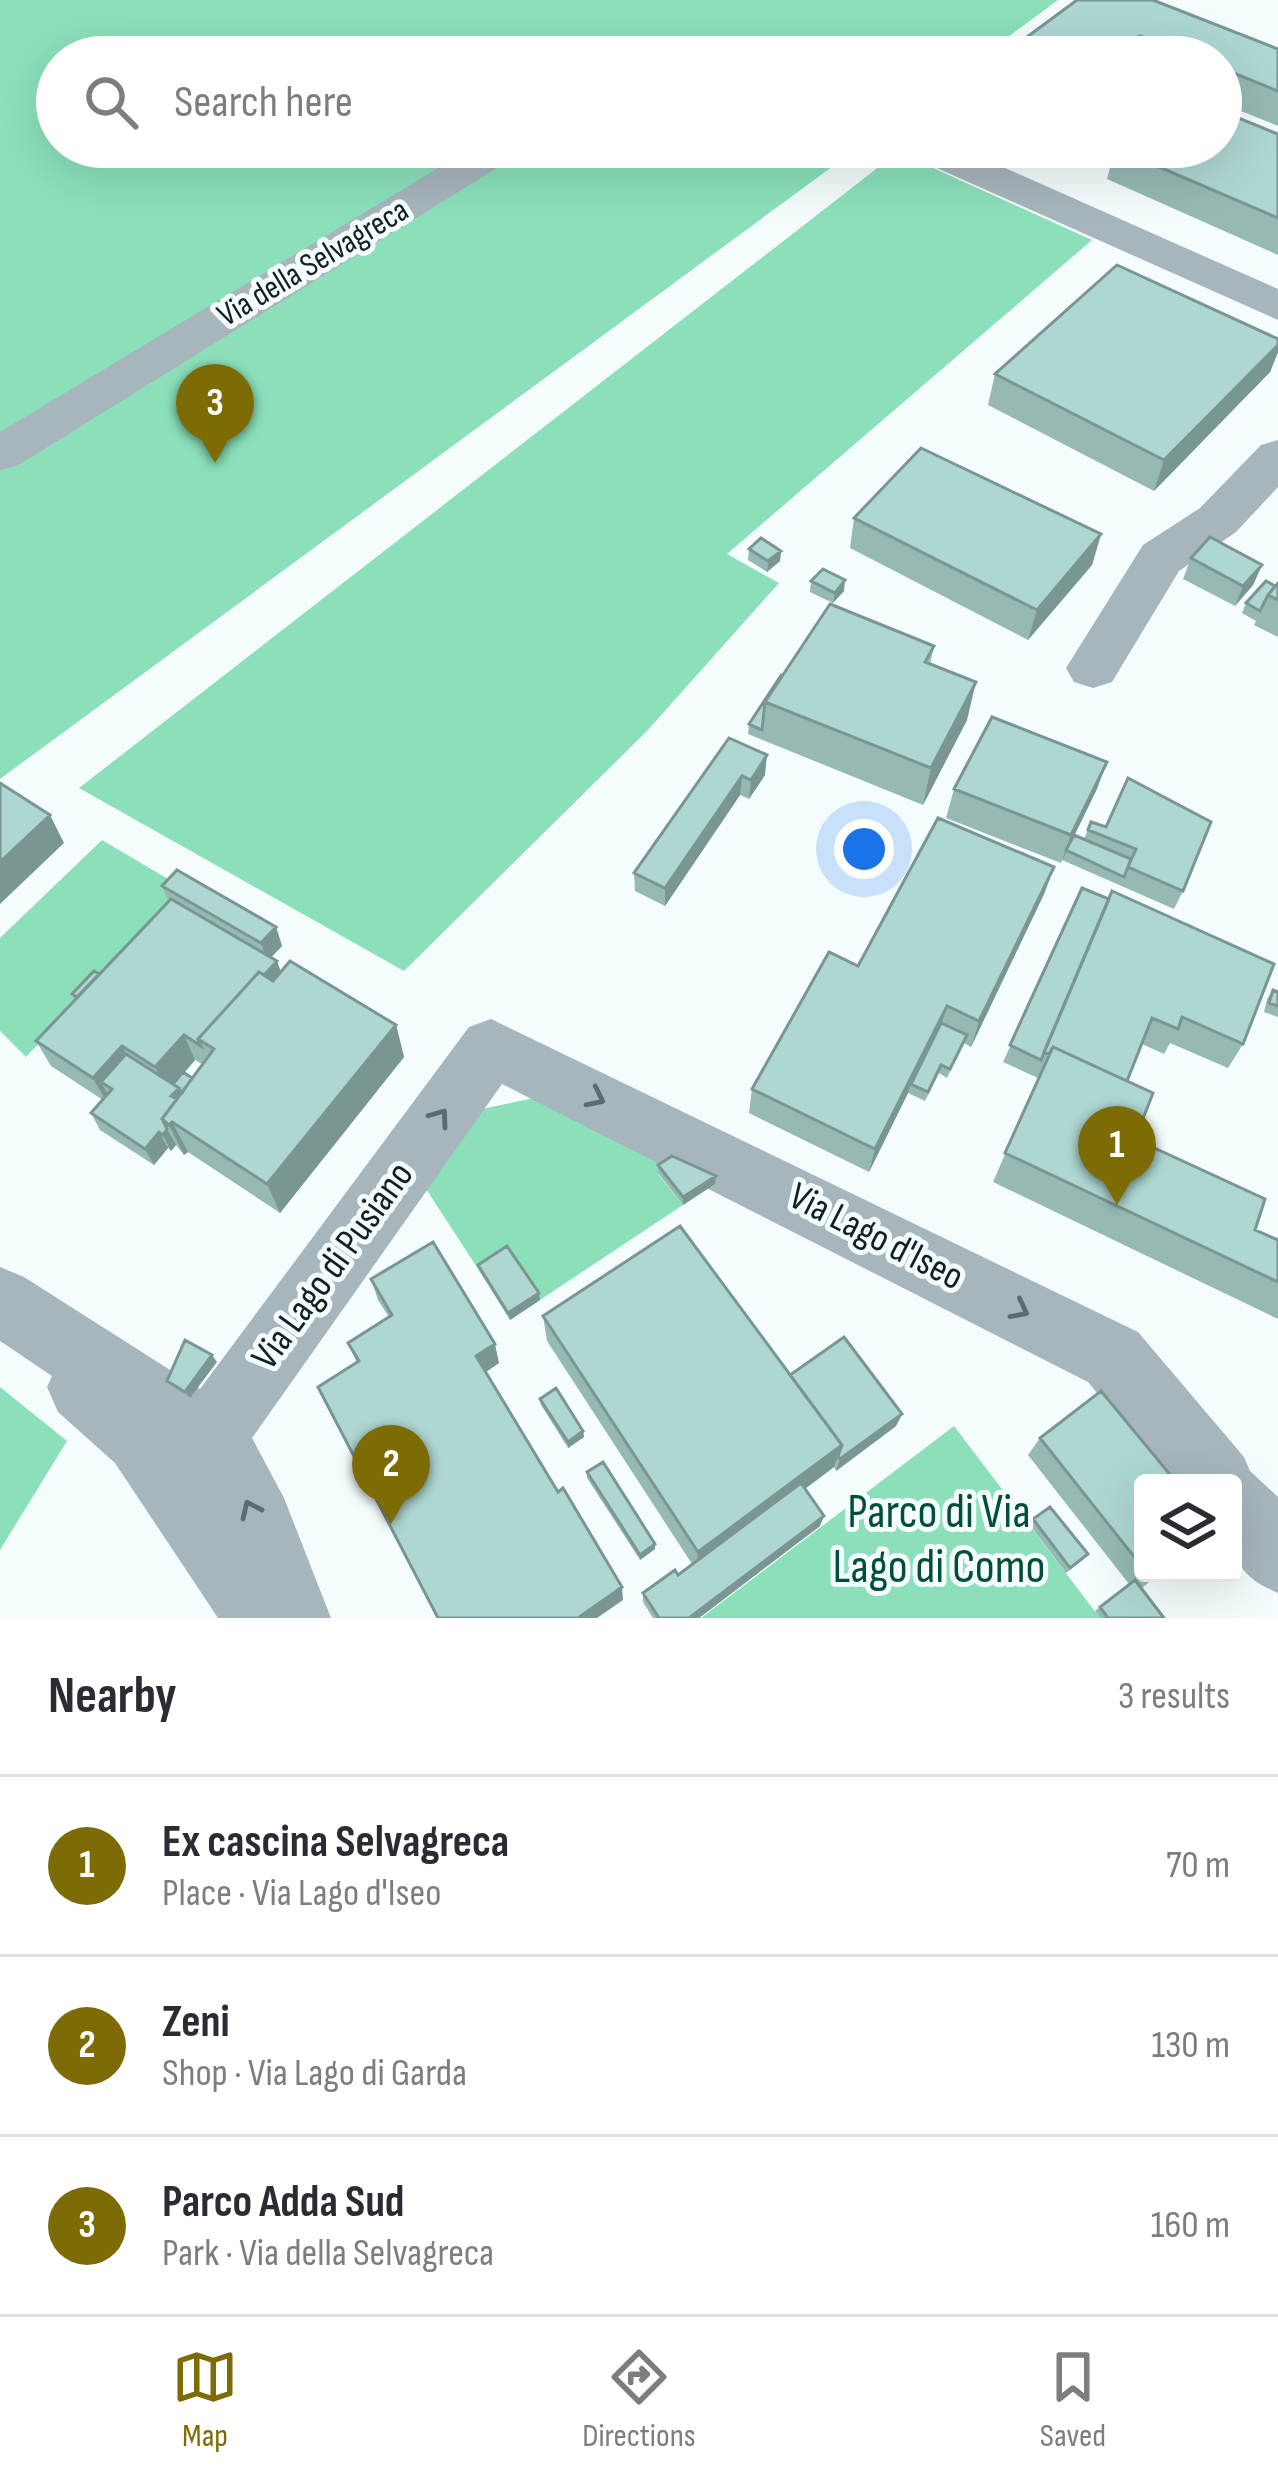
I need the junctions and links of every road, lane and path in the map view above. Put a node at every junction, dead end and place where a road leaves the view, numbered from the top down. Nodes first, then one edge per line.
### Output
1 (468, 168) edge
2 (970, 168) edge
3 (1278, 306) edge
4 (0, 454) edge
5 (1278, 458) edge
6 (1094, 668) dead end
7 (491, 1047) joint
8 (0, 1301) edge
9 (0, 1321) edge
10 (188, 1458) junction
11 (1210, 1474) edge
12 (1242, 1512) edge
13 (1278, 1555) edge
14 (263, 1618) edge
15 (292, 1618) edge

1 - 4 street, Via della Selvagreca
2 - 3 street
5 - 6 street
10 -> 7 street, Via Lago di Pusiano
7 -> 11 street, Via Lago d'Iseo
8 - 10 street
9 - 10 street
10 - 14 street
15 -> 10 street
12 - 13 street

